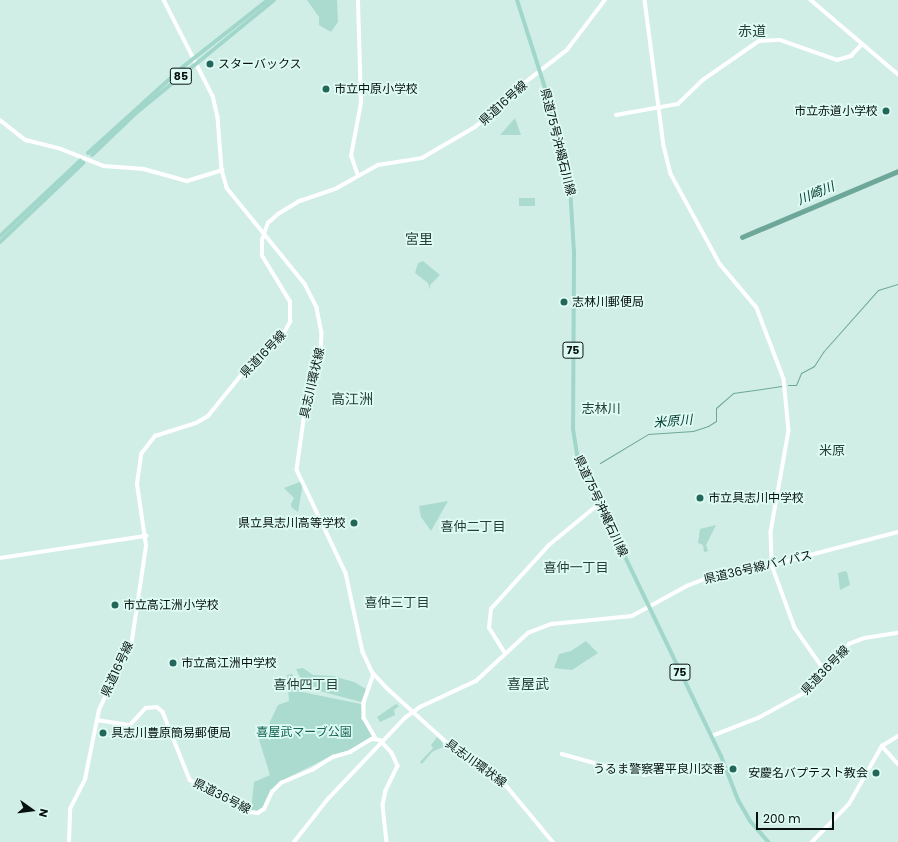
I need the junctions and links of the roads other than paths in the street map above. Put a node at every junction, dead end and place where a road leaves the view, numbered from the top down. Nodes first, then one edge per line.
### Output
1 (164, 0) edge
2 (268, 0) edge
3 (274, 0) edge
4 (358, 0) edge
5 (517, 0) edge
6 (605, 0) edge
7 (645, 0) edge
8 (811, 0) edge
9 (862, 44) junction
10 (196, 60) junction
11 (539, 71) junction
12 (898, 74) edge
13 (531, 78) junction
14 (542, 79) junction
15 (658, 109) junction
16 (616, 115) dead end
17 (0, 120) edge
18 (90, 154) dead end
19 (222, 170) junction
20 (358, 176) junction
21 (264, 234) junction
22 (0, 236) edge
23 (0, 242) edge
24 (599, 504) junction
25 (898, 532) edge
26 (146, 536) junction
27 (0, 558) edge
28 (772, 565) junction
29 (649, 607) junction
30 (898, 633) edge
31 (504, 652) junction
32 (825, 671) junction
33 (374, 674) junction
34 (413, 712) junction
35 (97, 720) junction
36 (712, 736) junction
37 (898, 736) edge
38 (376, 739) junction
39 (382, 741) junction
40 (882, 746) junction
41 (562, 754) dead end
42 (724, 764) junction
43 (898, 764) edge
44 (609, 767) dead end
45 (644, 775) dead end
46 (69, 842) edge
47 (294, 842) edge
48 (387, 842) edge
49 (553, 842) edge
50 (768, 842) edge
51 (812, 842) edge

1 - 10 main road, 具志川環状線
2 - 10 main road, 85
3 - 10 main road, 85
4 - 20 main road
5 - 11 main road, 県道75号沖縄石川線 / 75
6 - 11 main road, 県道16号線
7 - 15 main road
8 - 9 main road
9 - 12 main road
9 - 15 main road
10 - 18 main road, 85
10 - 19 main road, 具志川環状線
11 - 13 main road, 県道16号線
11 - 14 main road, 県道75号沖縄石川線 / 75
13 - 14 main road
13 - 20 main road, 県道16号線
14 - 24 main road, 県道75号沖縄石川線 / 75
15 - 16 main road
15 - 28 main road
17 - 19 main road
19 - 21 main road, 具志川環状線
20 - 21 main road, 県道16号線
21 - 26 main road, 県道16号線
21 - 33 main road, 具志川環状線
22 - 23 main road
24 - 29 main road, 県道75号沖縄石川線 / 75
24 - 31 main road
25 - 28 main road, 県道36号線バイパス
26 - 27 main road
26 - 35 main road, 県道16号線
28 - 29 main road, 県道36号線バイパス
28 - 32 main road
29 - 31 main road, 県道36号線バイパス
29 - 36 main road, 県道75号沖縄石川線 / 75
30 - 32 main road, 県道36号線
31 - 34 main road, 県道36号線バイパス
32 - 36 main road, 県道36号線
33 - 34 main road, 具志川環状線
33 - 38 main road
34 - 39 main road
34 - 49 main road, 具志川環状線
35 - 38 main road, 県道36号線
35 - 46 main road, 県道16号線
36 - 42 main road, 県道75号沖縄石川線 / 75
37 - 40 main road
38 - 39 main road
39 - 47 main road
39 - 48 main road
40 - 43 main road
40 - 51 main road
41 - 44 main road
42 - 45 main road
42 - 50 main road, 県道75号沖縄石川線 / 75

